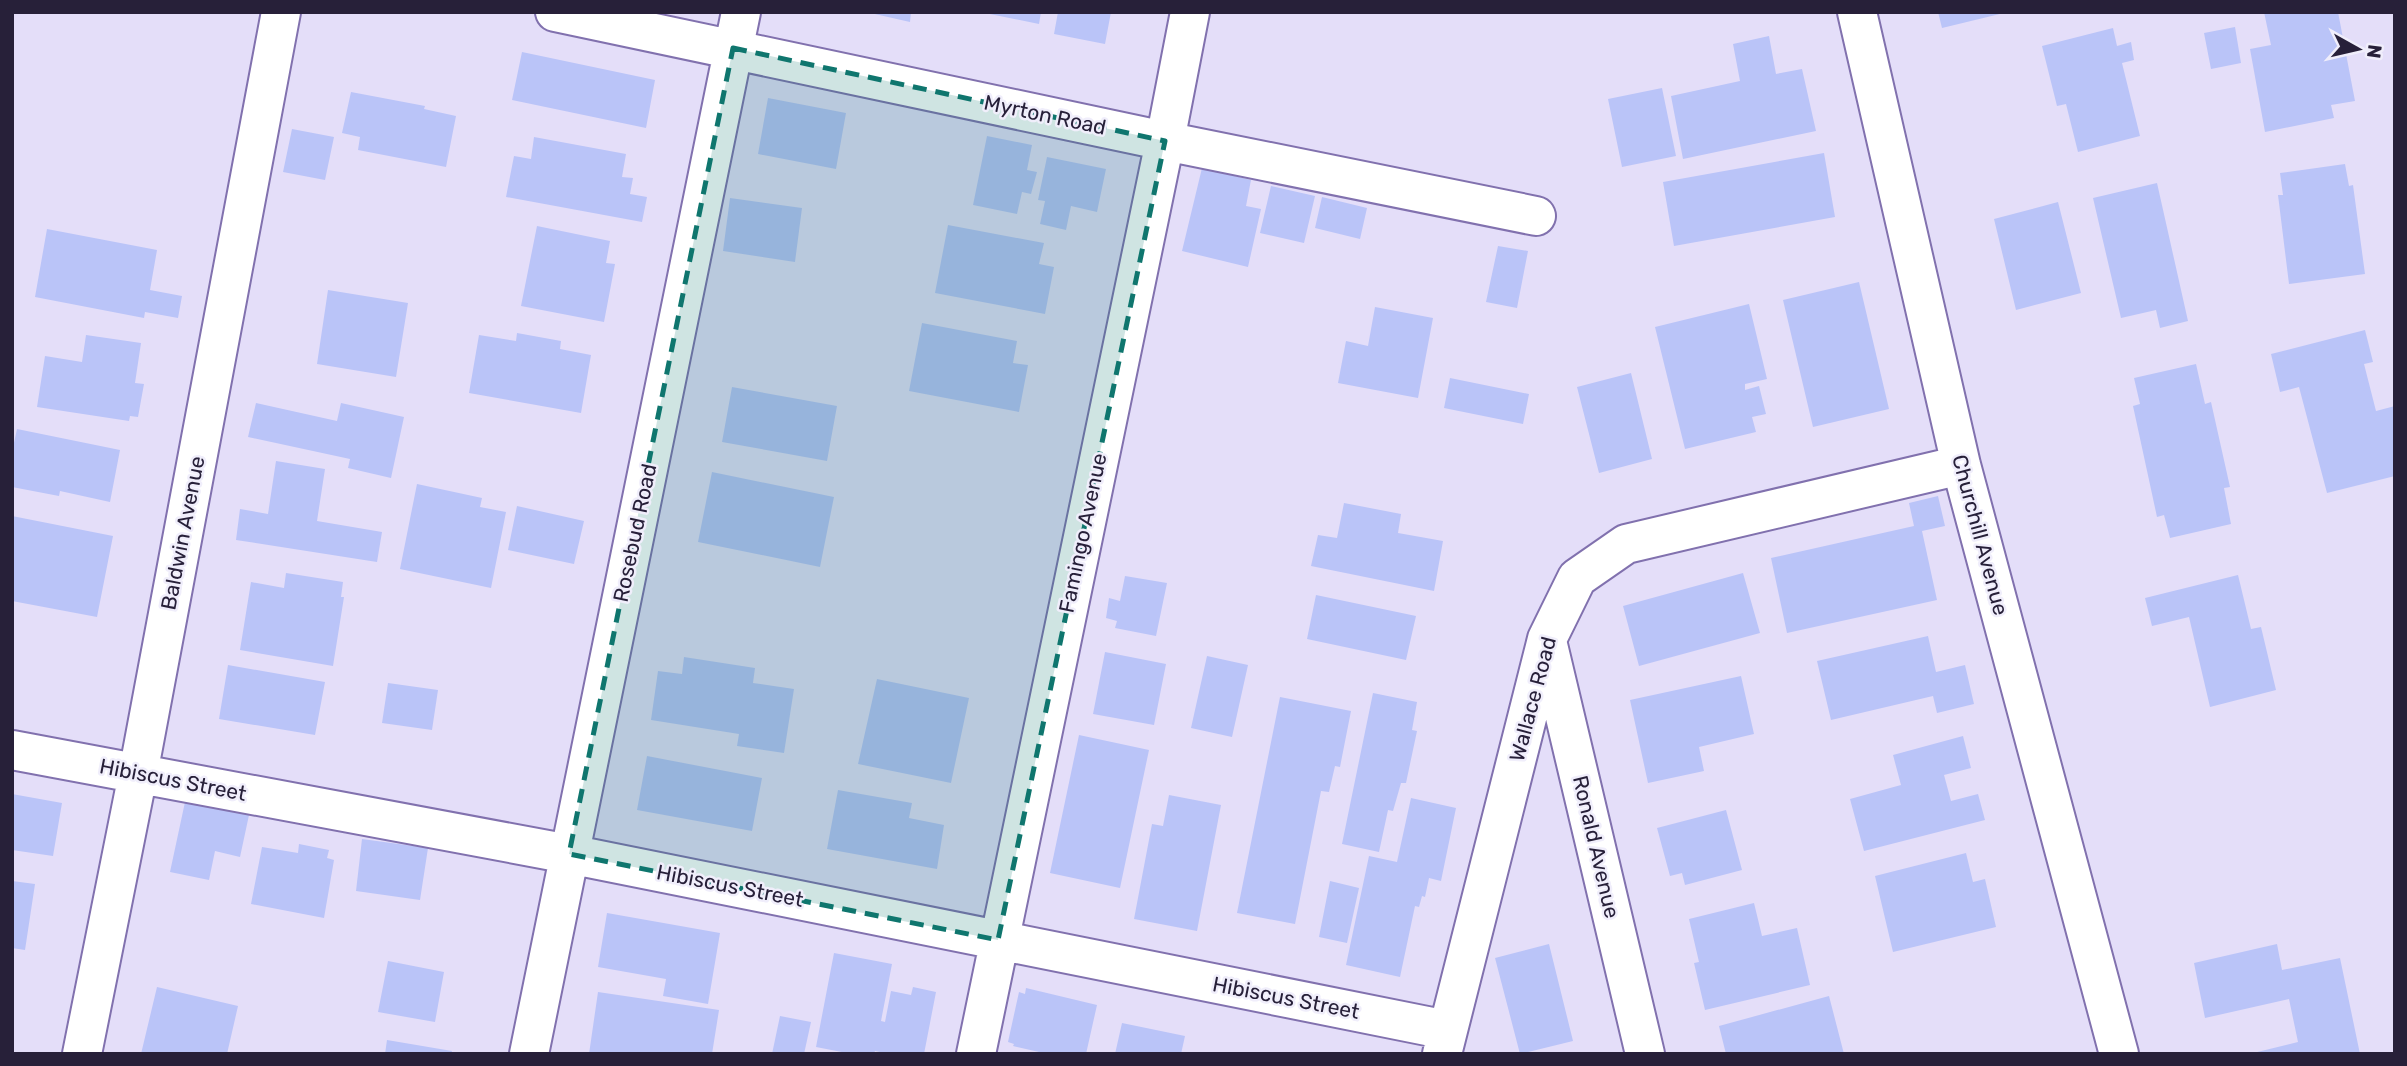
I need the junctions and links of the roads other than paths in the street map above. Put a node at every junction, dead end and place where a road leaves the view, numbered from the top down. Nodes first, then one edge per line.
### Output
1 (282, 12) edge
2 (555, 12) edge
3 (1190, 12) edge
4 (1857, 12) edge
5 (737, 30) edge
6 (1165, 141) junction
7 (1536, 216) dead end
8 (1961, 465) junction
9 (1547, 639) junction
10 (12, 750) edge
11 (138, 774) junction
12 (569, 854) junction
13 (998, 940) junction
14 (1445, 1042) edge
15 (82, 1054) edge
16 (529, 1054) edge
17 (976, 1054) edge
18 (1645, 1054) edge
19 (2119, 1054) edge

1 - 11 street, Baldwin Avenue
2 - 5 street, Myrton Road
3 - 6 street, Famingo Avenue
4 - 8 street, Churchill Avenue
5 - 6 street, Myrton Road
5 - 12 street, Rosebud Road
6 - 7 street, Myrton Road
6 - 13 street, Famingo Avenue
8 - 9 street, Wallace Road
8 - 19 street, Churchill Avenue
9 - 14 street, Wallace Road
9 - 18 street, Ronald Avenue
10 - 11 street, Hibiscus Street
11 - 12 street, Hibiscus Street
11 - 15 street, Baldwin Avenue
12 - 13 street, Hibiscus Street
12 - 16 street, Rosebud Road
13 - 14 street, Hibiscus Street
13 - 17 street, Famingo Avenue

